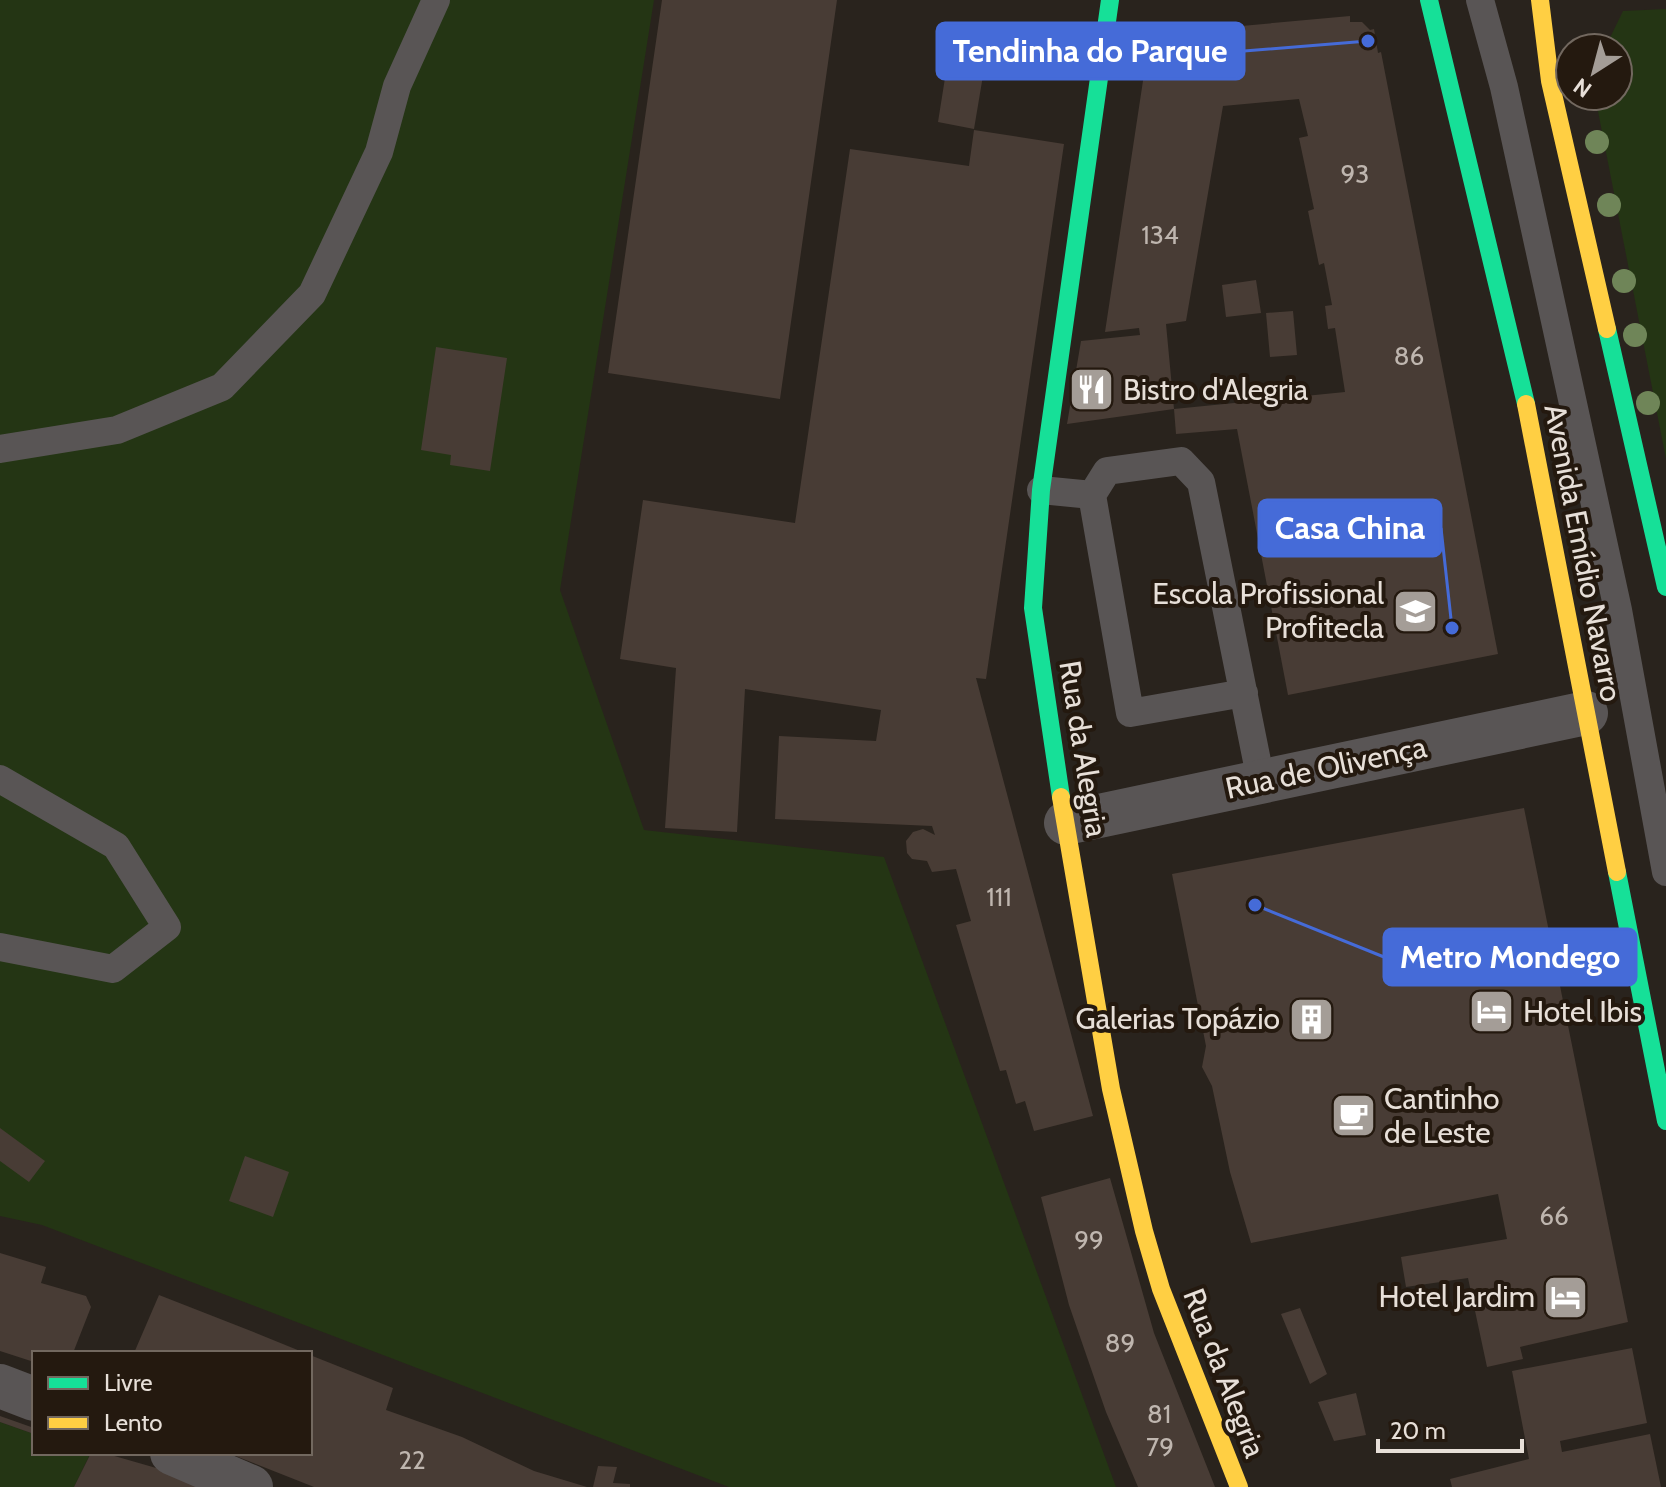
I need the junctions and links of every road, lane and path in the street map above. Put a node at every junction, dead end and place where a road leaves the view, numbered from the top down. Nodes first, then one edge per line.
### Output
1 (436, 0) edge
2 (1110, 0) edge
3 (1429, 0) edge
4 (1480, 0) edge
5 (1540, 0) edge
6 (0, 449) edge
7 (1041, 490) junction
8 (1092, 495) junction
9 (1666, 587) edge
10 (1244, 693) junction
11 (1586, 713) junction
12 (0, 779) edge
13 (1261, 781) junction
14 (1066, 823) junction
15 (1666, 872) edge
16 (0, 947) edge
17 (1666, 1121) edge
18 (0, 1386) edge
19 (32, 1398) edge
20 (177, 1455) edge
21 (251, 1487) edge
22 (1239, 1487) edge

1 - 6 lane
2 - 7 main road, Rua da Alegria
3 - 11 main road, Avenida Emídio Navarro
4 - 15 lane
5 - 9 main road
7 - 8 lane
7 - 14 main road, Rua da Alegria
8 - 10 lane
8 - 10 lane
10 - 13 lane
11 - 13 street, Rua de Olivença
11 - 17 main road, Avenida Emídio Navarro
12 - 16 lane
13 - 14 street, Rua de Olivença
14 - 22 main road, Rua da Alegria
18 - 19 street
20 - 21 street

